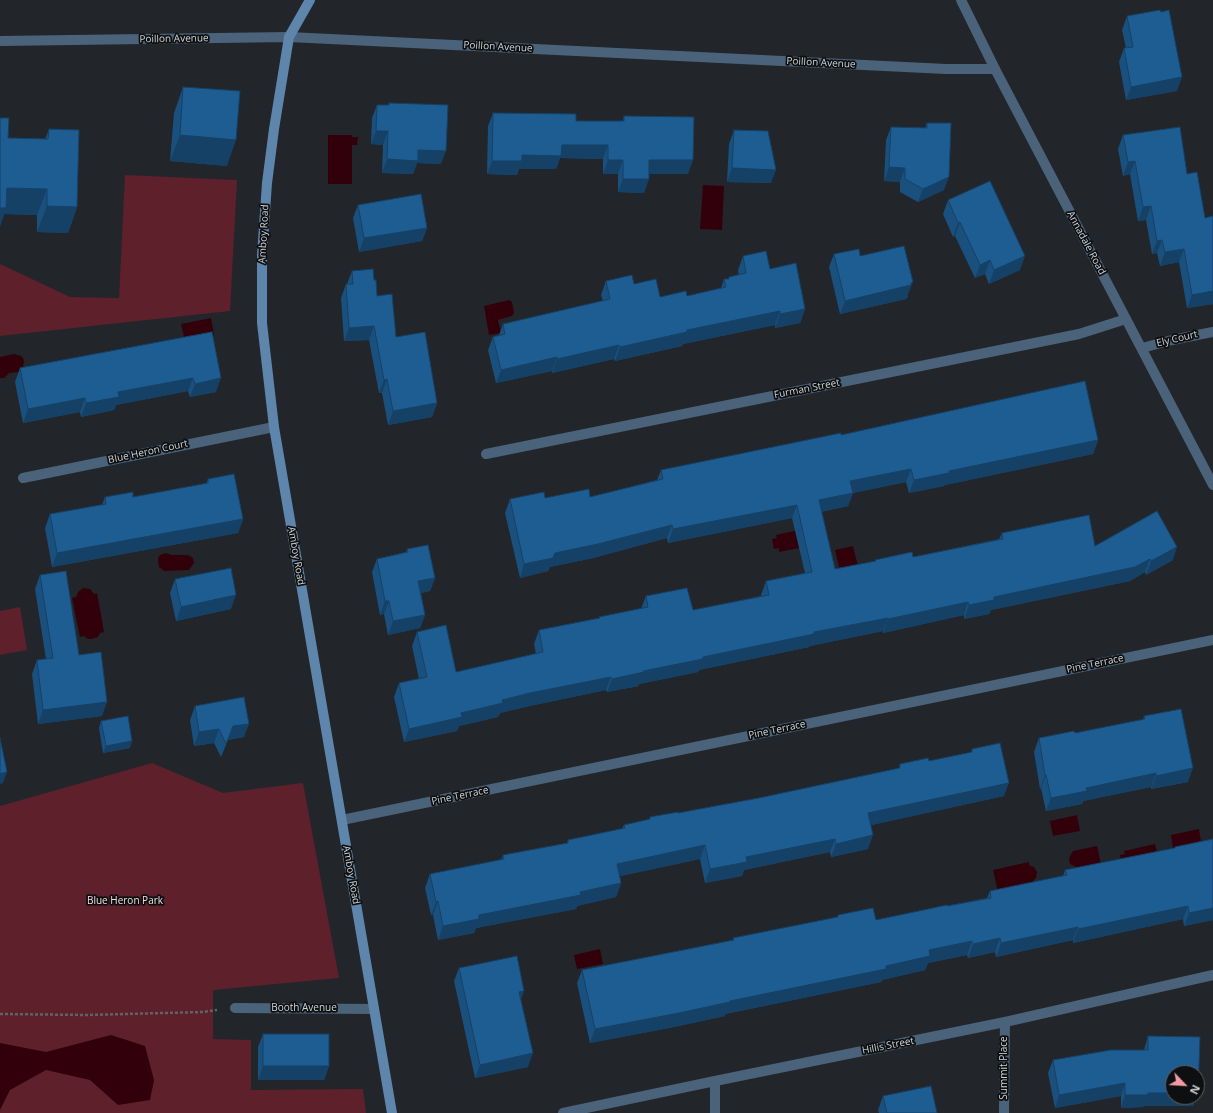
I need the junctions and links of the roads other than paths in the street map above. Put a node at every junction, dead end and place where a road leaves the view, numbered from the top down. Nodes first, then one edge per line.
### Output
1 (310, 0) edge
2 (961, 0) edge
3 (289, 37) junction
4 (0, 41) edge
5 (995, 69) junction
6 (1126, 319) junction
7 (1213, 332) edge
8 (1142, 348) junction
9 (274, 427) junction
10 (486, 454) dead end
11 (23, 478) dead end
12 (1213, 484) edge
13 (1213, 640) edge
14 (342, 820) junction
15 (1213, 975) edge
16 (235, 1008) road end
17 (374, 1008) junction
18 (1005, 1022) junction
19 (715, 1081) junction
20 (392, 1113) edge
21 (563, 1113) edge
22 (714, 1113) edge
23 (1004, 1113) edge

1 - 3 main road, Amboy Road
2 - 5 street, Annadale Road
3 - 4 street, Poillon Avenue
3 - 5 street, Poillon Avenue
3 - 9 main road, Amboy Road
5 - 6 street, Annadale Road
6 - 8 street, Annadale Road
6 - 10 street, Furman Street
7 - 8 street, Ely Court
8 - 12 street, Annadale Road
9 - 11 street, Blue Heron Court
9 - 14 main road, Amboy Road
13 - 14 street, Pine Terrace
14 - 17 main road, Amboy Road
15 - 18 street, Hillis Street
16 - 17 street, Booth Avenue
17 - 20 main road, Amboy Road
18 - 19 street, Hillis Street
18 - 23 street, Summit Place
19 - 21 street, Hillis Street
19 - 22 street

